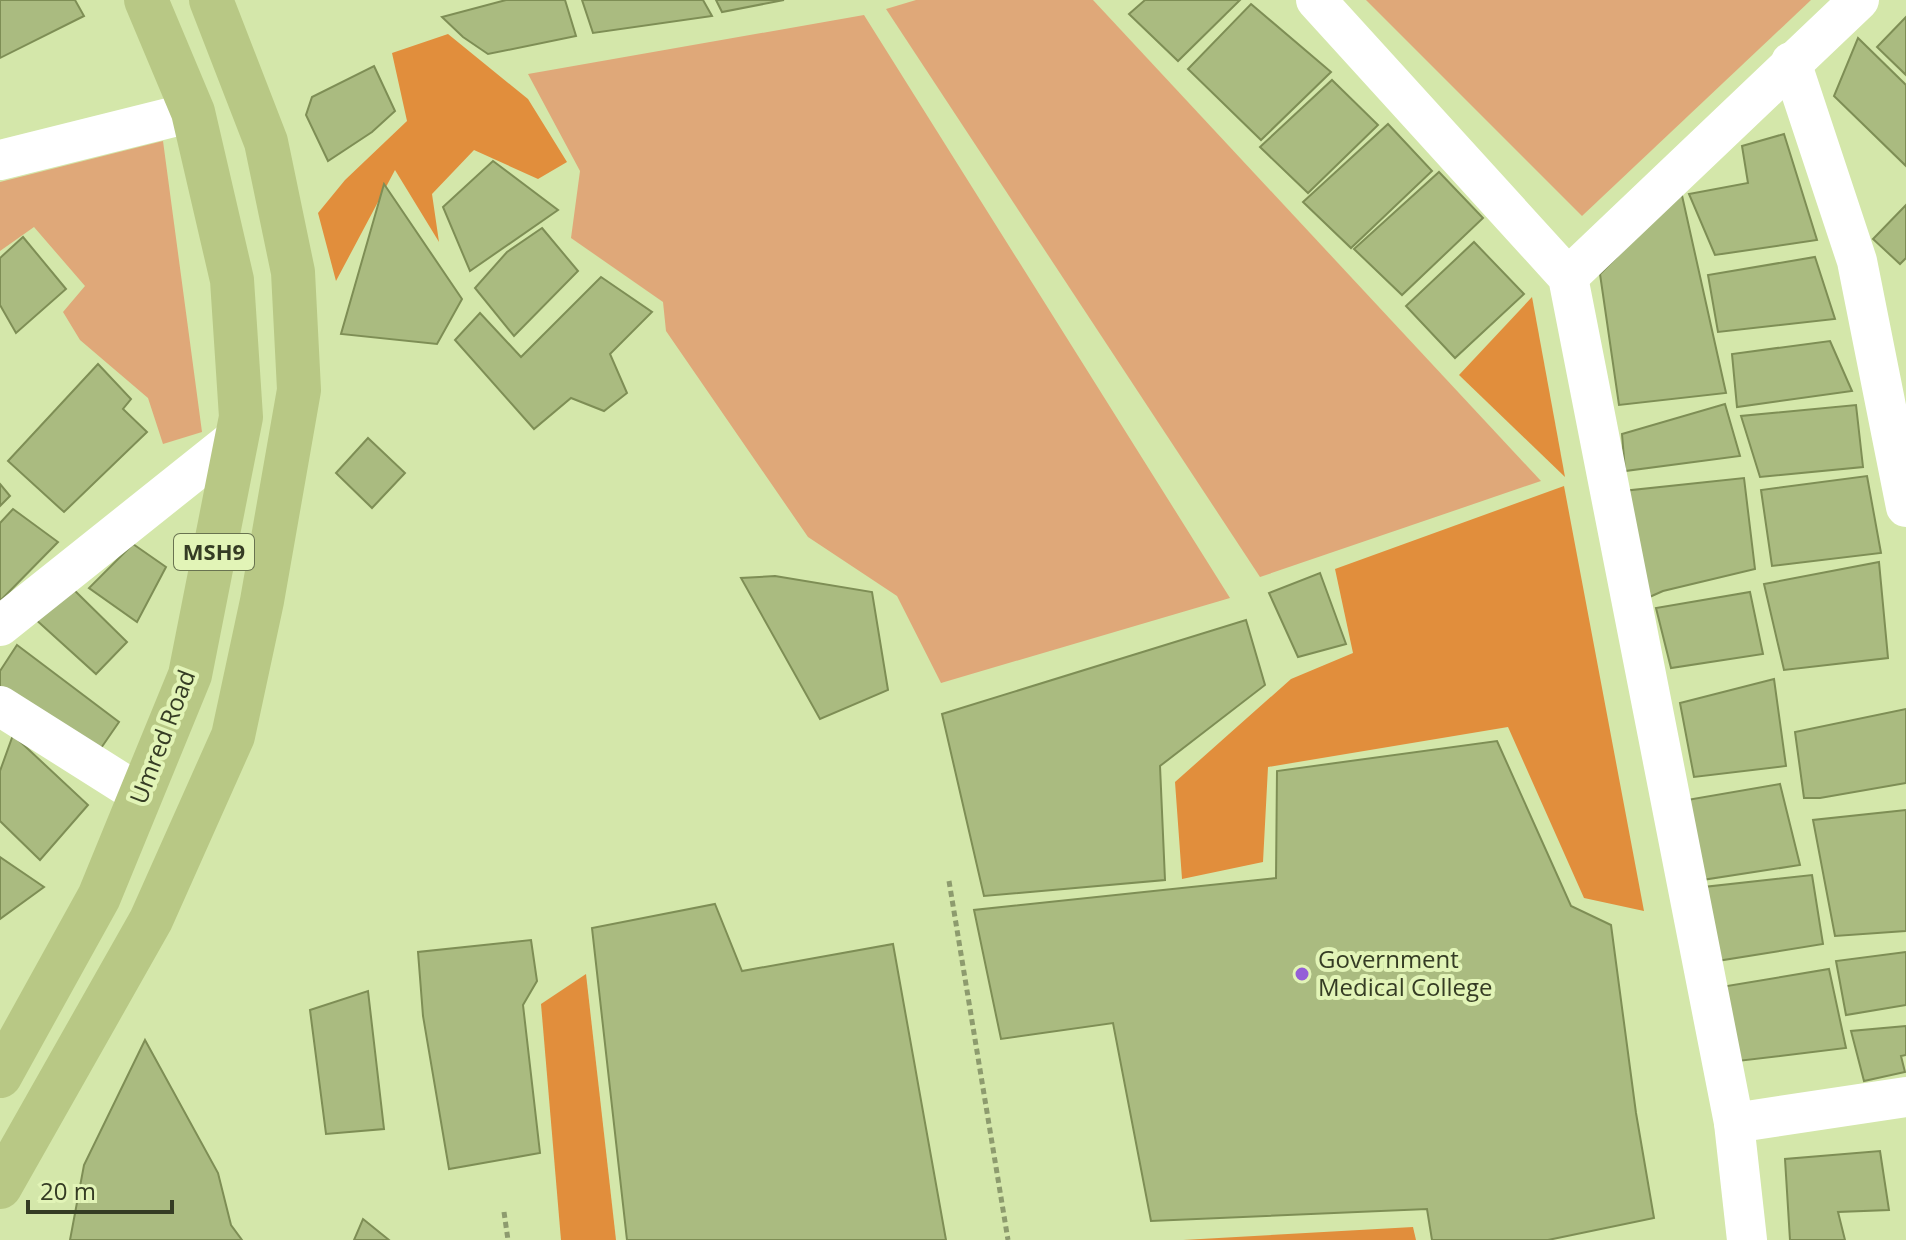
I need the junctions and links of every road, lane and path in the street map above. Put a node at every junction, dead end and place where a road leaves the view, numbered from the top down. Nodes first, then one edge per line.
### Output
1 (146, 0) edge
2 (211, 0) edge
3 (1316, 0) edge
4 (1859, 0) edge
5 (1791, 62) junction
6 (193, 112) junction
7 (0, 160) edge
8 (1568, 277) junction
9 (1892, 360) edge
10 (237, 437) junction
11 (1906, 507) edge
12 (0, 626) edge
13 (0, 706) edge
14 (141, 795) junction
15 (949, 881) dead end
16 (0, 1076) edge
17 (1906, 1097) edge
18 (1734, 1123) junction
19 (0, 1187) edge
20 (504, 1212) dead end
21 (508, 1240) edge
22 (1008, 1240) edge
23 (1747, 1240) edge

1 - 6 main road, Umred Road / MSH9
2 - 19 main road
3 - 8 street
4 - 5 street
5 - 8 street
5 - 9 street
6 - 7 street
6 - 10 main road, Umred Road / MSH9
8 - 18 street
9 - 11 street
10 - 12 street
10 - 14 main road, Umred Road / MSH9
13 - 14 street
14 - 16 main road, Umred Road / MSH9
15 - 22 path
17 - 18 street
18 - 23 street
20 - 21 path

